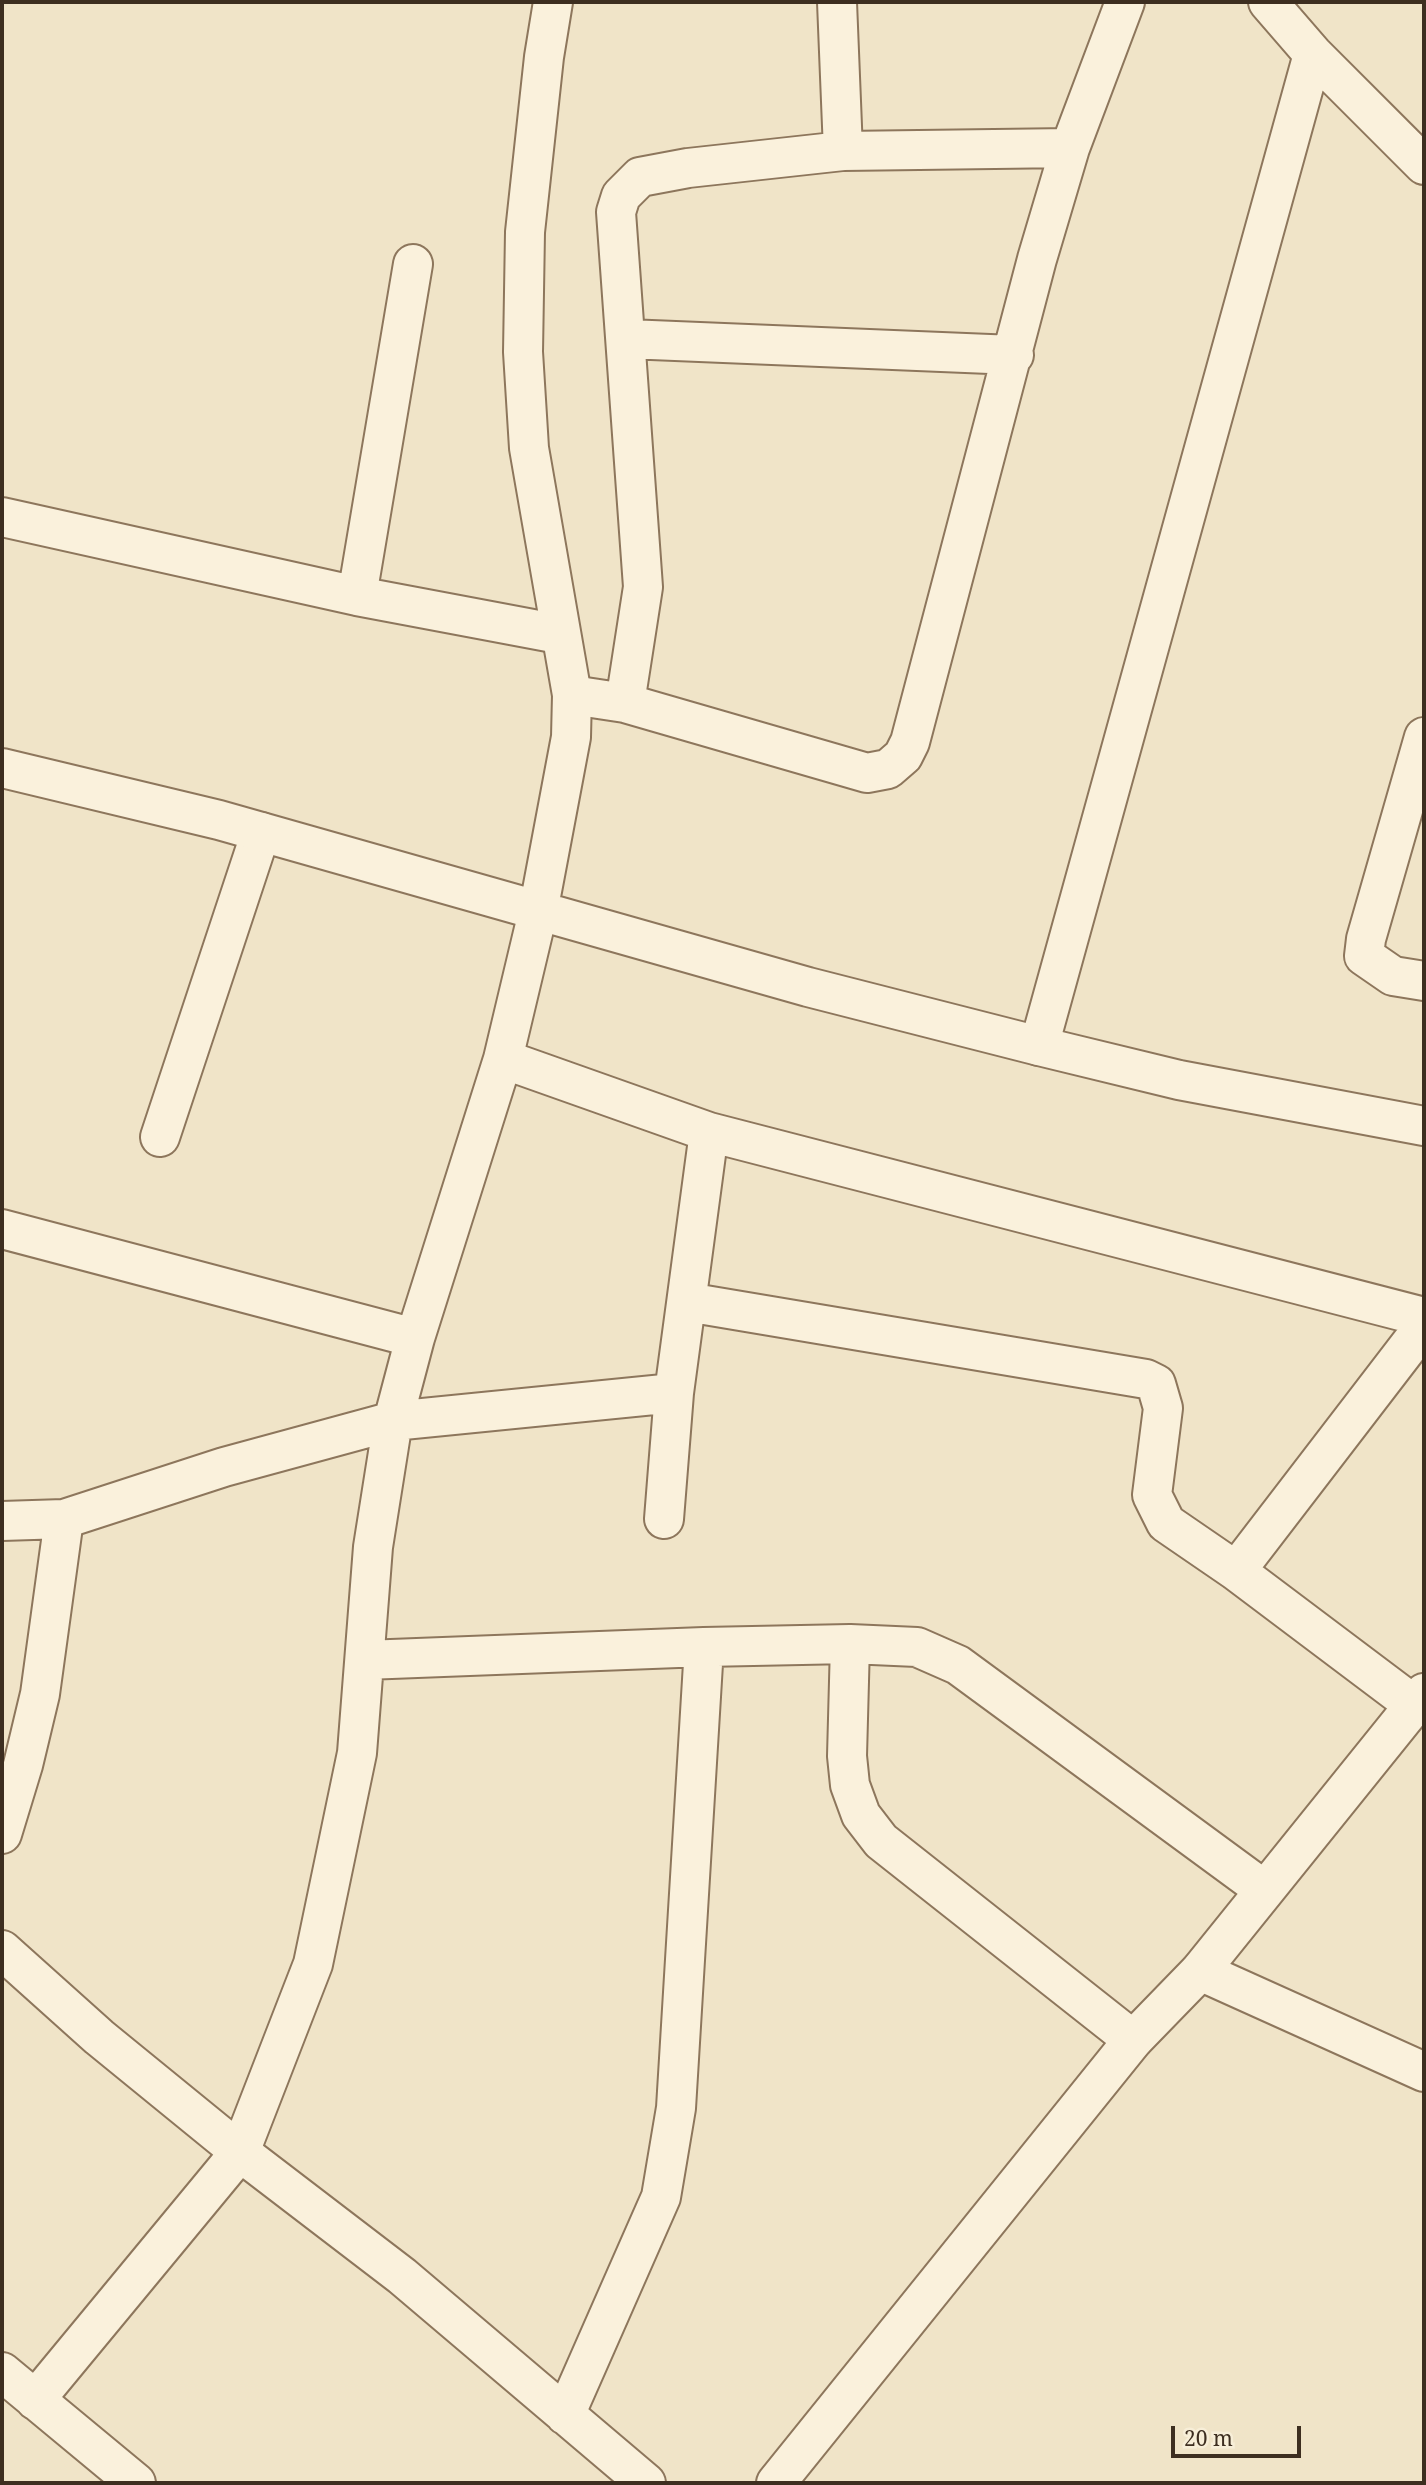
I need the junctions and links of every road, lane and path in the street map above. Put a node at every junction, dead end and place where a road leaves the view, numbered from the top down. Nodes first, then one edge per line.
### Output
1 (553, 2) edge
2 (837, 2) edge
3 (1125, 2) edge
4 (1268, 2) edge
5 (1313, 54) junction
6 (1070, 148) junction
7 (843, 151) junction
8 (1421, 155) edge
9 (413, 264) dead end
10 (627, 339) junction
11 (1014, 355) junction
12 (2, 517) edge
13 (357, 596) junction
14 (559, 634) junction
15 (572, 695) junction
16 (625, 703) junction
17 (1424, 737) edge
18 (2, 768) edge
19 (261, 832) junction
20 (538, 912) junction
21 (1424, 981) edge
22 (1040, 1046) junction
23 (503, 1059) junction
24 (1424, 1126) edge
25 (709, 1132) junction
26 (160, 1137) dead end
27 (2, 1229) edge
28 (687, 1302) junction
29 (1424, 1317) edge
30 (1424, 1326) edge
31 (415, 1338) junction
32 (674, 1393) junction
33 (393, 1420) junction
34 (64, 1519) junction
35 (664, 1519) dead end
36 (2, 1521) edge
37 (1236, 1571) junction
38 (850, 1644) junction
39 (704, 1647) junction
40 (365, 1660) junction
41 (1419, 1699) edge
42 (2, 1834) edge
43 (1263, 1889) junction
44 (2, 1950) edge
45 (1200, 1971) junction
46 (1133, 2040) junction
47 (1424, 2072) edge
48 (240, 2152) junction
49 (2, 2372) edge
50 (35, 2400) junction
51 (565, 2415) junction
52 (136, 2483) edge
53 (646, 2483) edge
54 (776, 2483) edge

1 - 14 street
2 - 7 street
3 - 6 street
4 - 5 street
5 - 8 street
5 - 22 street
6 - 7 street
6 - 11 street
7 - 10 street
9 - 13 street
10 - 11 street
10 - 16 street
11 - 16 street
12 - 13 street
13 - 14 street
14 - 15 street
15 - 16 street
15 - 20 street
17 - 21 street
18 - 19 street
19 - 20 street
19 - 26 street
20 - 22 street
20 - 23 street
22 - 24 street
23 - 25 street
23 - 31 street
25 - 28 street
25 - 29 street
27 - 31 street
28 - 32 street
28 - 37 street
30 - 37 street
31 - 33 street
32 - 33 street
32 - 35 street
33 - 34 street
33 - 40 street
34 - 36 street
34 - 42 street
37 - 41 street
38 - 39 street
38 - 43 street
38 - 46 street
39 - 40 street
39 - 51 street
40 - 48 street
41 - 43 street
43 - 45 street
44 - 48 street
45 - 46 street
45 - 47 street
46 - 54 street
48 - 50 street
48 - 51 street
49 - 50 street
50 - 52 street
51 - 53 street

